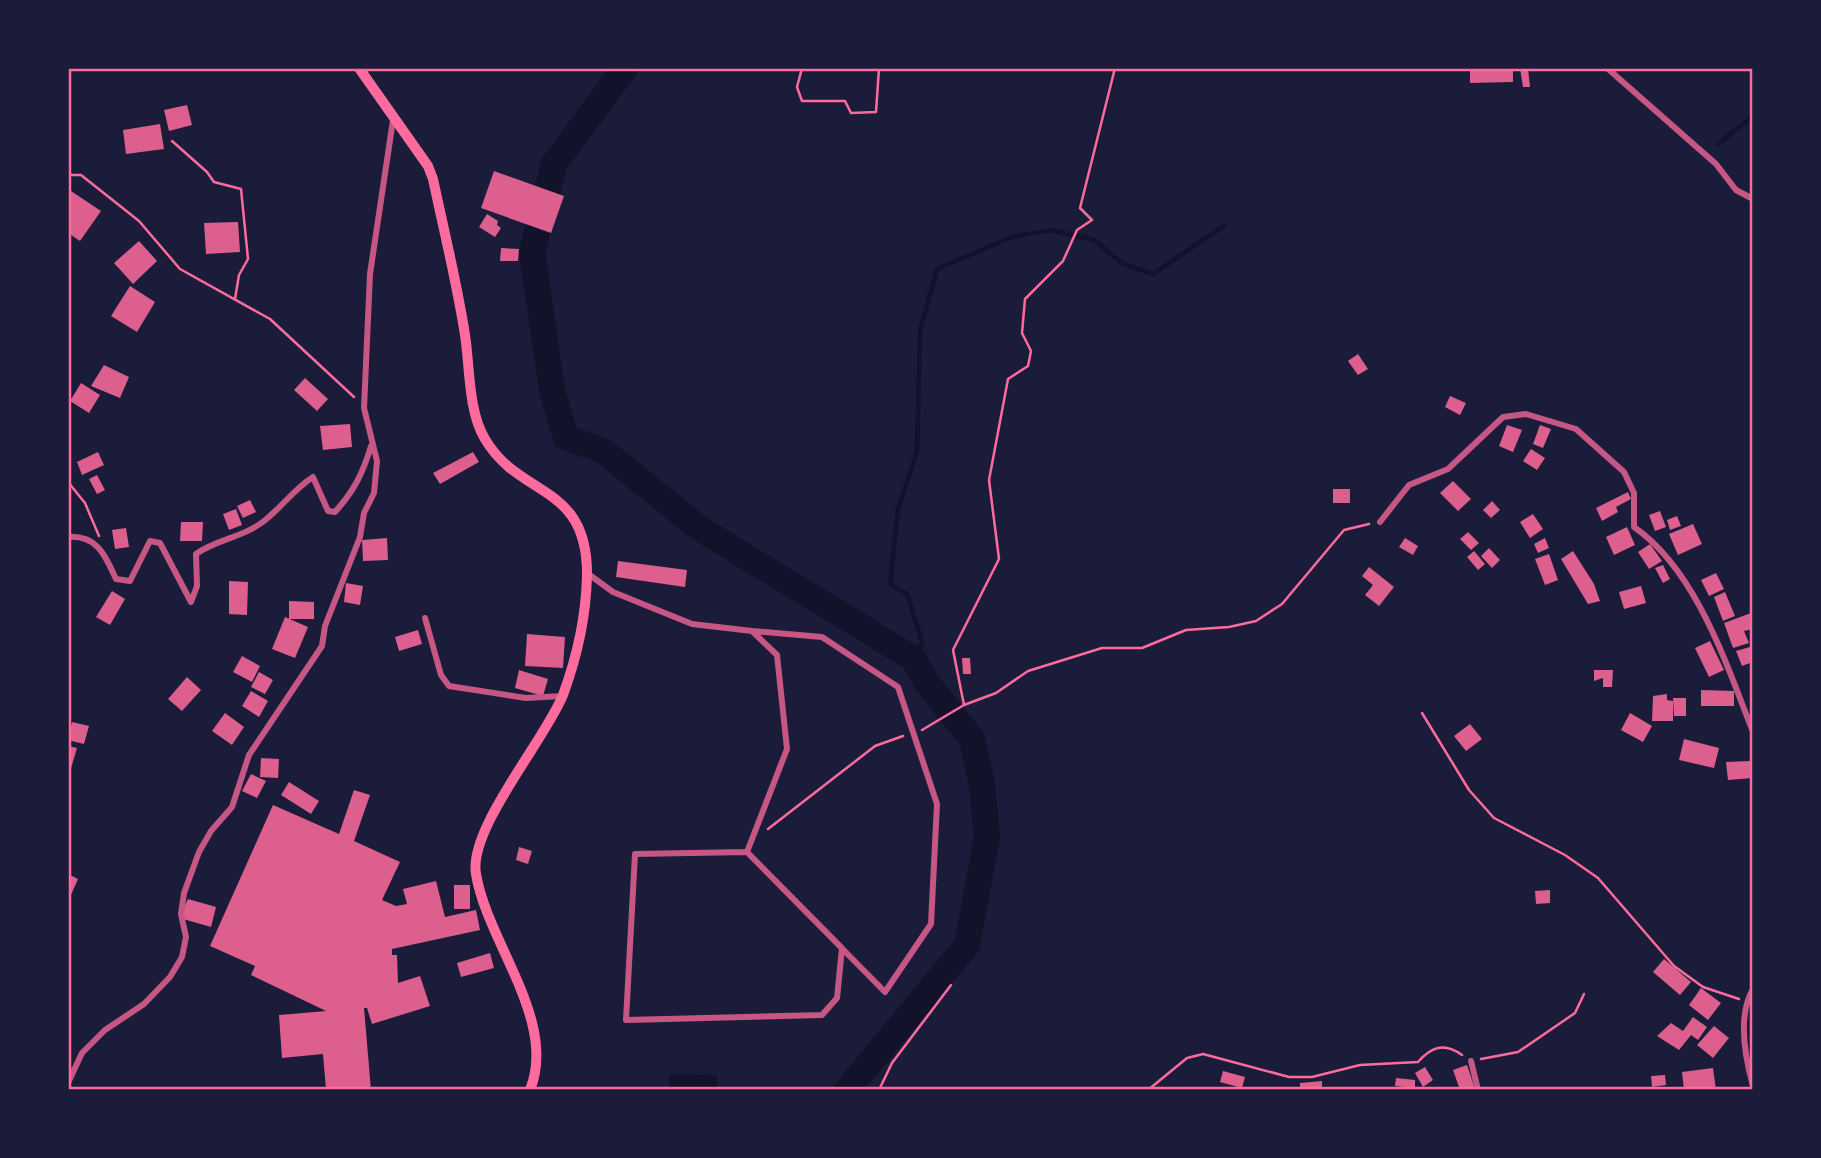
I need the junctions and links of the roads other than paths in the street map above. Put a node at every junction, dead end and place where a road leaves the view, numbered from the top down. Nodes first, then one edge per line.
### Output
1 (359, 68) edge
2 (1607, 68) edge
3 (393, 120) junction
4 (1753, 199) edge
5 (371, 444) junction
6 (1380, 522) road end
7 (68, 537) edge
8 (587, 573) junction
9 (425, 618) dead end
10 (752, 631) junction
11 (562, 696) junction
12 (1753, 732) edge
13 (747, 852) junction
14 (1753, 989) edge
15 (1471, 1061) road end
16 (68, 1083) edge
17 (1753, 1086) edge
18 (530, 1090) edge
19 (1478, 1090) edge

1 - 3 main road
2 - 4 street
3 - 5 street
3 - 8 main road
5 - 7 street
5 - 16 street
6 - 12 street
8 - 10 street
8 - 11 main road
9 - 11 street
10 - 13 street
10 - 13 street
11 - 18 main road
13 - 13 street
14 - 17 street
15 - 19 street

